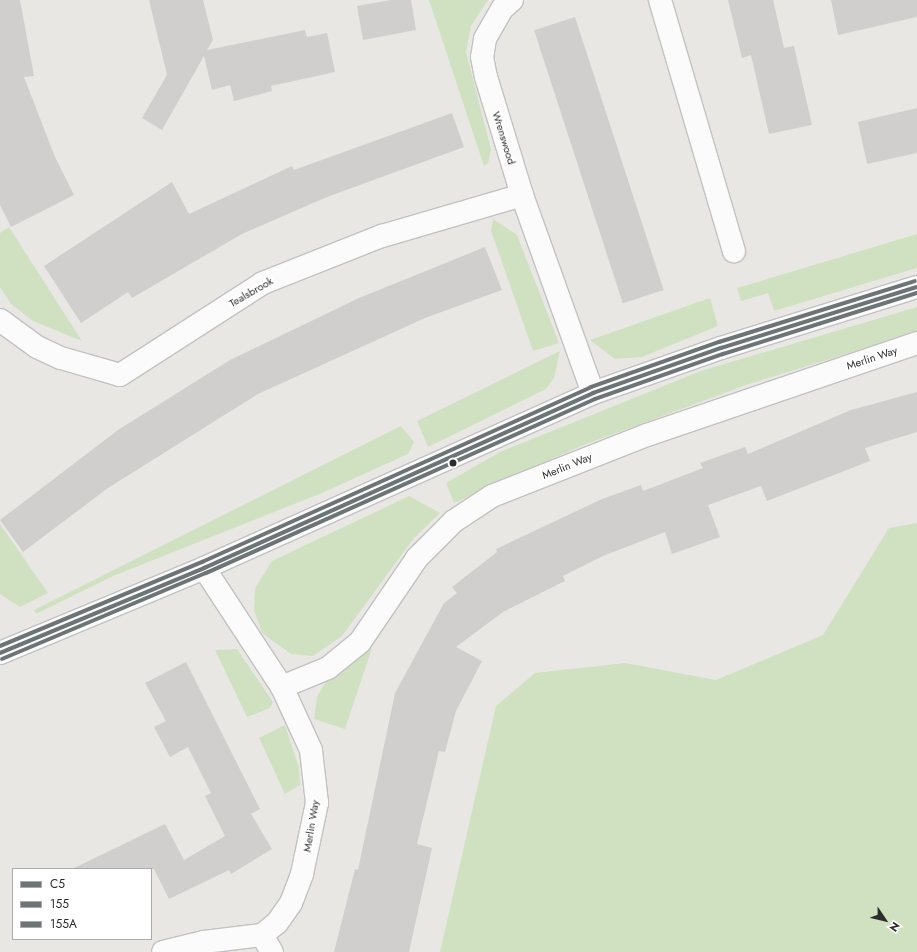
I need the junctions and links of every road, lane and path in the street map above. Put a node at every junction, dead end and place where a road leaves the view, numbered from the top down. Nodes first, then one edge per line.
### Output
1 (512, 0) edge
2 (660, 0) edge
3 (522, 195) junction
4 (734, 251) dead end
5 (917, 287) edge
6 (0, 320) edge
7 (917, 343) edge
8 (593, 393) junction
9 (204, 568) junction
10 (0, 653) edge
11 (282, 687) junction
12 (267, 943) edge
13 (164, 952) edge

1 - 3 street, Wrenswood
2 - 4 street
3 - 6 street, Tealsbrook
3 - 8 street, Wrenswood
5 - 8 street
7 - 11 street, Merlin Way
8 - 9 street
9 - 10 street
9 - 11 street, Merlin Way
11 - 12 street, Merlin Way
12 - 13 street, Merlin Way

